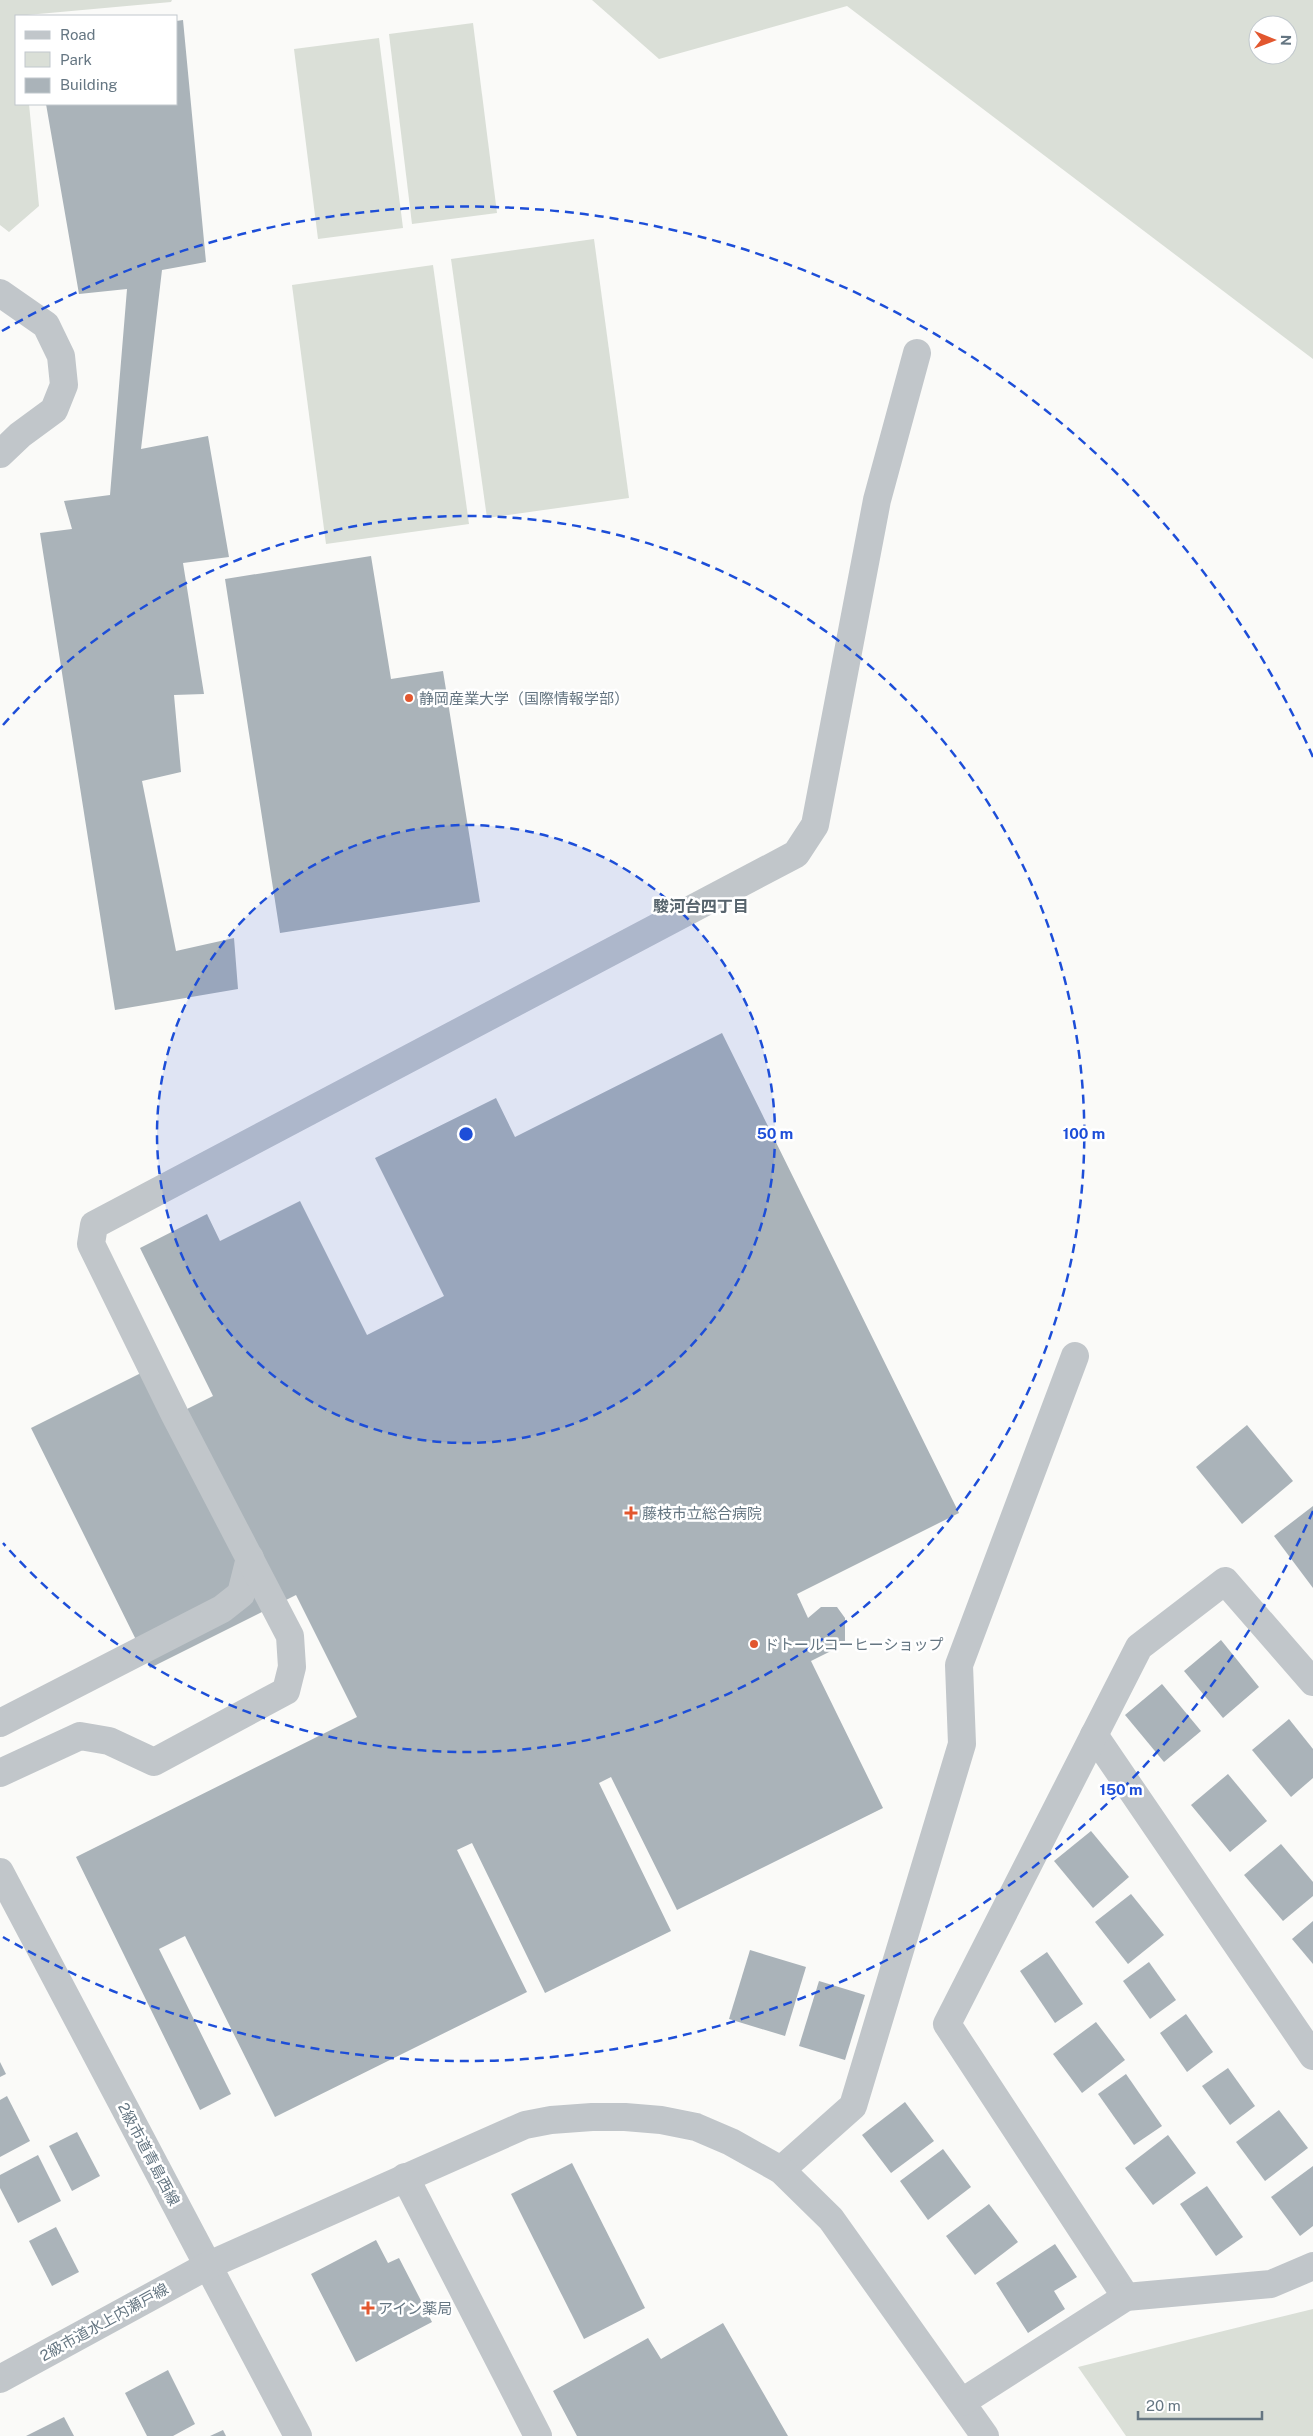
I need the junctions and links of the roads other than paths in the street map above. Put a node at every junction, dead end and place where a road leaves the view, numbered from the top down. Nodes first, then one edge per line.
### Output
1 (0, 293) edge
2 (917, 353) dead end
3 (0, 454) edge
4 (1075, 1356) dead end
5 (250, 1558) junction
6 (1313, 1682) edge
7 (0, 1723) edge
8 (1094, 1735) junction
9 (0, 1773) edge
10 (0, 1872) edge
11 (1313, 2056) edge
12 (781, 2170) junction
13 (405, 2177) junction
14 (208, 2265) junction
15 (1313, 2266) edge
16 (1126, 2297) junction
17 (0, 2379) edge
18 (962, 2402) junction
19 (298, 2436) edge
20 (538, 2436) edge
21 (986, 2436) edge

1 - 3 street
2 - 5 street
4 - 12 street
5 - 7 street
5 - 9 street
6 - 8 street
8 - 11 street
8 - 16 street
10 - 14 street, 2級市道青島西線
12 - 13 street, 2級市道水上内瀬戸線
12 - 18 street, 2級市道水上内瀬戸線
13 - 14 street, 2級市道水上内瀬戸線
13 - 20 street
14 - 17 street, 2級市道水上内瀬戸線
14 - 19 street, 2級市道青島西線
15 - 16 street
16 - 18 street
18 - 21 street, 2級市道水上内瀬戸線

